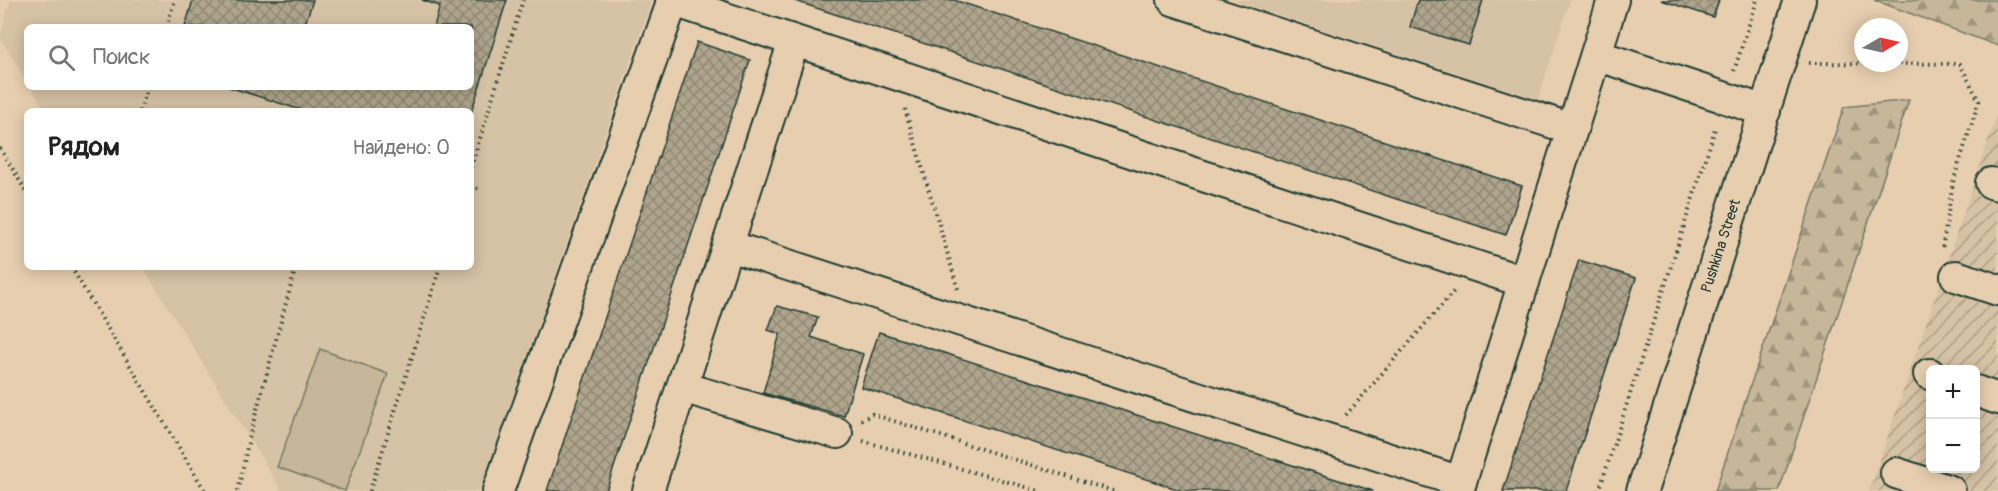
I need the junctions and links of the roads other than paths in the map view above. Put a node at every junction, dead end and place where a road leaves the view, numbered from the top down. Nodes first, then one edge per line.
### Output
1 (672, 0) edge
2 (1173, 0) edge
3 (1613, 0) edge
4 (1800, 0) edge
5 (794, 41) junction
6 (1596, 55) junction
7 (1764, 111) junction
8 (1572, 129) junction
9 (729, 246) junction
10 (1956, 276) road end
11 (1524, 282) junction
12 (1998, 290) edge
13 (682, 387) junction
14 (1980, 392) edge
15 (1998, 399) edge
16 (837, 433) road end
17 (1896, 473) dead end
18 (1460, 486) edge
19 (498, 491) edge
20 (648, 491) edge
21 (1642, 491) edge
22 (1950, 491) edge

1 - 5 street
1 - 19 street
2 - 8 street
3 - 6 street
4 - 7 street, Pushkina Street
5 - 9 street
5 - 11 street
6 - 7 street
6 - 8 street
7 - 21 street, Pushkina Street
8 - 11 street
9 - 13 street
9 - 18 street
10 - 12 street
11 - 18 street
13 - 16 street
13 - 20 street
14 - 15 street
17 - 22 street

